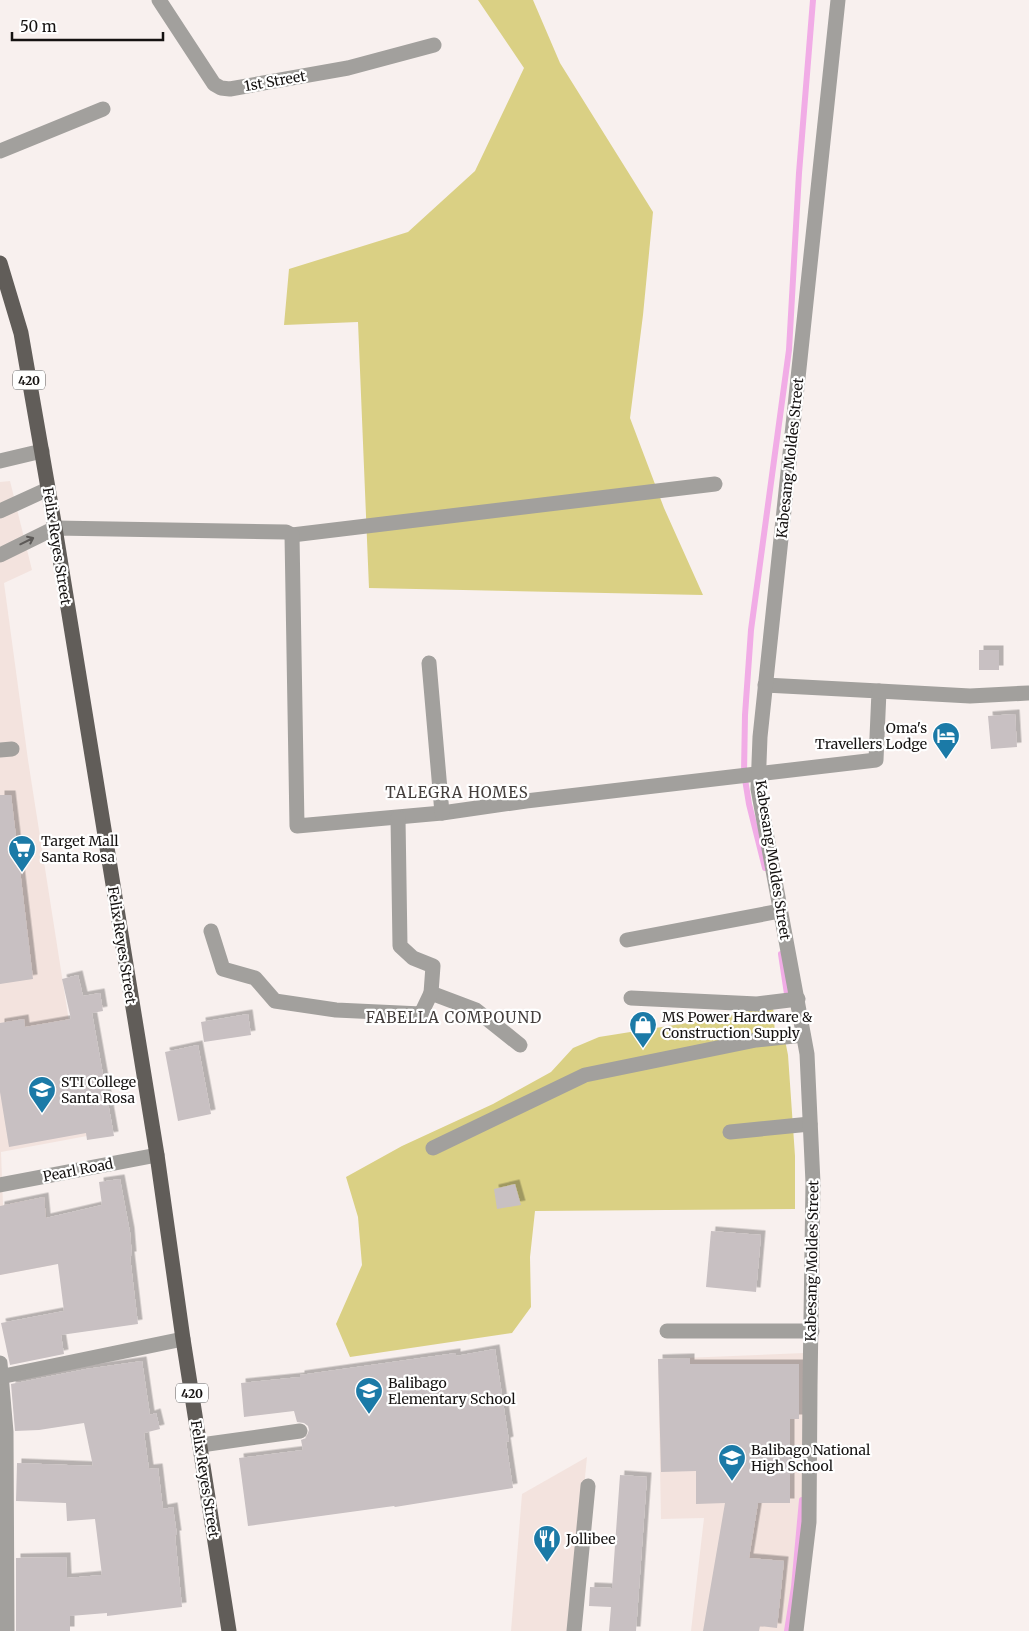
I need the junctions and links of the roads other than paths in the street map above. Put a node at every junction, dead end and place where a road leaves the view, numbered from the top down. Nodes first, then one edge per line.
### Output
1 (159, 0) edge
2 (838, 0) edge
3 (434, 45) dead end
4 (103, 109) dead end
5 (0, 151) edge
6 (0, 263) edge
7 (42, 451) junction
8 (0, 460) edge
9 (715, 484) dead end
10 (48, 489) junction
11 (0, 511) edge
12 (55, 528) junction
13 (292, 535) junction
14 (0, 555) edge
15 (429, 663) dead end
16 (765, 685) junction
17 (880, 691) junction
18 (1028, 693) dead end
19 (750, 775) junction
20 (442, 813) junction
21 (398, 818) junction
22 (780, 911) junction
23 (211, 931) dead end
24 (627, 940) dead end
25 (430, 993) junction
26 (631, 998) dead end
27 (798, 999) junction
28 (804, 1035) junction
29 (520, 1046) dead end
30 (810, 1124) junction
31 (730, 1132) dead end
32 (434, 1148) dead end
33 (157, 1155) junction
34 (0, 1185) edge
35 (667, 1331) dead end
36 (812, 1331) junction
37 (183, 1339) junction
38 (0, 1372) edge
39 (300, 1431) dead end
40 (201, 1445) junction
41 (588, 1486) dead end
42 (7, 1631) edge
43 (229, 1631) edge
44 (574, 1631) edge
45 (796, 1631) edge

1 - 3 street, 1st Street
2 - 16 street, Kabesang Moldes Street
4 - 5 street
6 - 7 main road, Felix Reyes Street / 420
7 - 8 street
7 - 10 main road, Felix Reyes Street / 420
9 - 13 street
10 - 11 street
10 - 12 main road, Felix Reyes Street / 420
12 - 13 street
14 -> 12 street
12 - 33 main road, Felix Reyes Street / 420
13 - 21 street
15 - 20 street
16 - 17 street
16 - 19 street, Kabesang Moldes Street
17 - 18 street
17 - 19 street
19 - 20 street
19 - 22 street, Kabesang Moldes Street
20 - 21 street
21 - 25 street
22 - 24 street
22 - 27 street, Kabesang Moldes Street
23 - 25 street
25 - 29 street
26 - 27 street
27 - 28 street, Kabesang Moldes Street
28 - 30 street, Kabesang Moldes Street
28 - 32 street
30 - 31 street
30 - 36 street, Kabesang Moldes Street
33 - 34 street, Pearl Road
33 - 37 main road, Felix Reyes Street / 420
35 - 36 street
36 - 45 street, Kabesang Moldes Street
37 - 38 street
37 - 40 main road, Felix Reyes Street / 420
38 - 42 street
39 - 40 street
40 - 43 main road, Felix Reyes Street / 420
41 - 44 street

